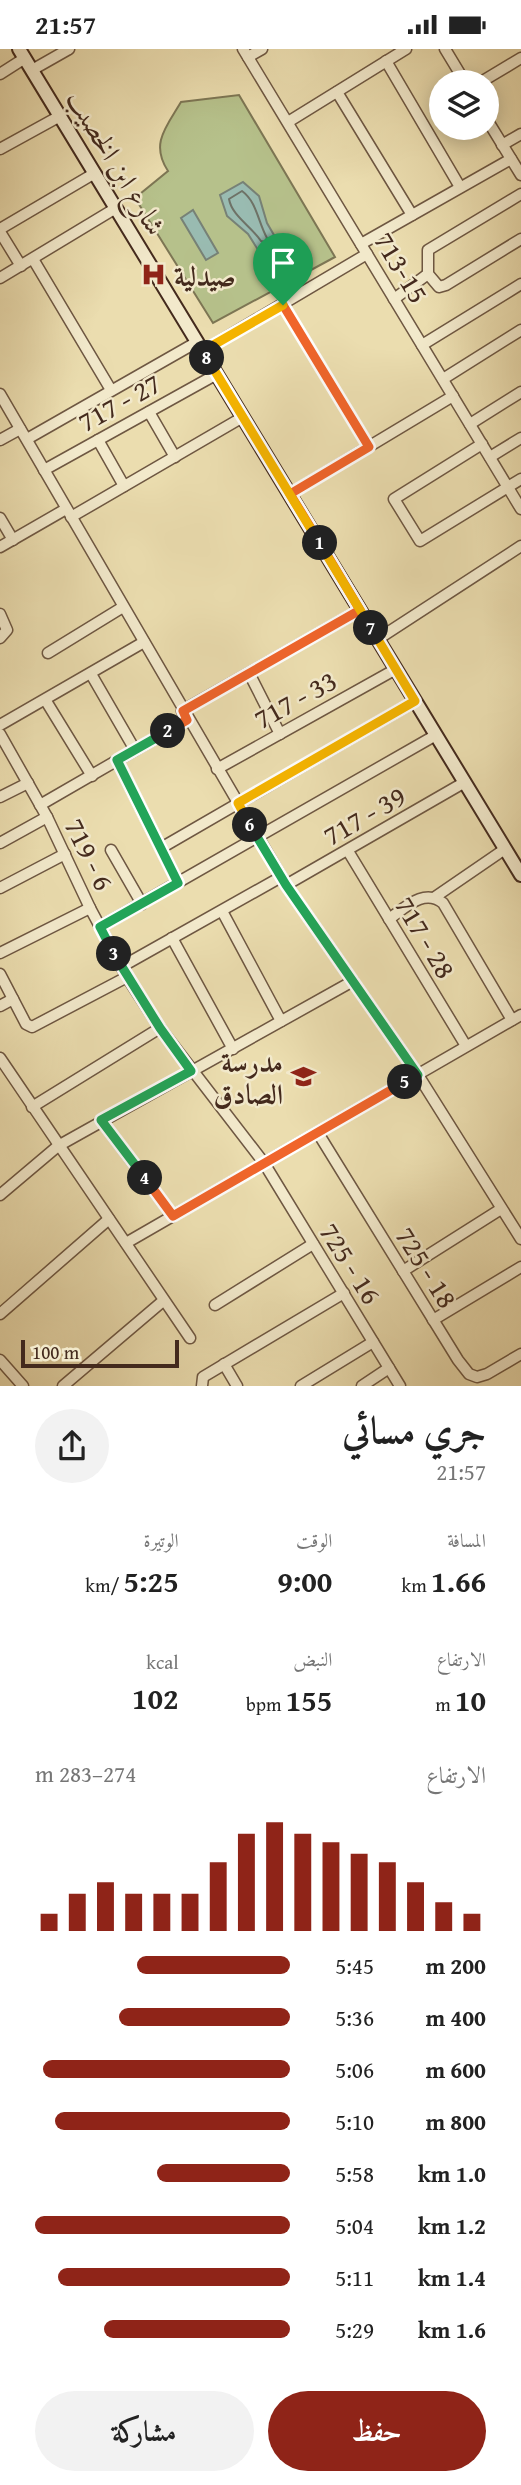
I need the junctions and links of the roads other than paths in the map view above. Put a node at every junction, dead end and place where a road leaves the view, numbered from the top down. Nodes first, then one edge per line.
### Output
1 (69, 49) edge
2 (262, 49) edge
3 (406, 49) edge
4 (444, 49) edge
5 (246, 53) edge
6 (521, 58) edge
7 (26, 59) edge
8 (386, 61) junction
9 (457, 70) edge
10 (499, 71) edge
11 (0, 73) edge
12 (337, 92) junction
13 (60, 116) junction
14 (288, 122) junction
15 (521, 134) edge
16 (499, 140) edge
17 (502, 145) junction
18 (0, 149) edge
19 (511, 159) junction
20 (95, 173) junction
21 (521, 175) edge
22 (460, 187) junction
23 (521, 194) edge
24 (116, 208) junction
25 (412, 215) junction
26 (0, 231) edge
27 (521, 239) edge
28 (361, 244) junction
29 (367, 254) junction
30 (33, 259) junction
31 (21, 266) junction
32 (428, 274) junction
33 (0, 278) edge
34 (521, 284) edge
35 (394, 299) junction
36 (283, 305) junction
37 (521, 330) edge
38 (422, 345) junction
39 (200, 346) junction
40 (217, 373) junction
41 (443, 379) junction
42 (111, 390) junction
43 (521, 392) edge
44 (0, 394) edge
45 (453, 396) junction
46 (149, 412) junction
47 (243, 417) junction
48 (470, 424) junction
49 (20, 429) junction
50 (521, 437) edge
51 (27, 439) junction
52 (0, 440) edge
53 (98, 440) junction
54 (482, 444) junction
55 (369, 447) junction
56 (174, 457) junction
57 (490, 457) junction
58 (44, 470) junction
59 (521, 478) edge
60 (124, 486) junction
61 (508, 487) junction
62 (290, 494) junction
63 (521, 509) edge
64 (69, 513) junction
65 (0, 518) edge
66 (13, 540) junction
67 (521, 546) edge
68 (0, 547) edge
69 (122, 607) junction
70 (360, 610) junction
71 (0, 614) edge
72 (0, 638) edge
73 (378, 639) junction
74 (144, 642) junction
75 (48, 653) dead end
76 (396, 669) junction
77 (248, 673) junction
78 (91, 674) junction
79 (46, 701) junction
80 (415, 701) junction
81 (185, 715) junction
82 (0, 725) edge
83 (0, 734) edge
84 (279, 734) junction
85 (436, 735) junction
86 (135, 750) junction
87 (117, 760) junction
88 (217, 769) junction
89 (92, 776) junction
90 (465, 782) junction
91 (28, 783) junction
92 (0, 797) edge
93 (238, 803) junction
94 (40, 804) junction
95 (47, 817) junction
96 (258, 838) junction
97 (0, 843) edge
98 (161, 848) junction
99 (505, 849) junction
100 (111, 850) dead end
101 (348, 851) junction
102 (65, 854) junction
103 (521, 875) edge
104 (283, 881) junction
105 (178, 883) junction
106 (0, 888) edge
107 (435, 897) junction
108 (142, 904) junction
109 (90, 908) junction
110 (222, 911) junction
111 (389, 919) junction
112 (100, 927) junction
113 (172, 938) junction
114 (0, 953) edge
115 (124, 972) junction
116 (0, 974) edge
117 (352, 981) junction
118 (13, 999) junction
119 (0, 1006) edge
120 (516, 1017) edge
121 (281, 1021) junction
122 (160, 1028) junction
123 (466, 1047) junction
124 (233, 1049) junction
125 (2, 1065) edge
126 (191, 1071) junction
127 (418, 1075) junction
128 (32, 1107) junction
129 (101, 1120) junction
130 (318, 1133) junction
131 (58, 1146) junction
132 (264, 1163) junction
133 (0, 1195) edge
134 (501, 1209) junction
135 (173, 1216) junction
136 (109, 1219) junction
137 (521, 1239) edge
138 (126, 1243) junction
139 (313, 1244) junction
140 (521, 1267) edge
141 (403, 1272) junction
142 (344, 1293) junction
143 (163, 1301) junction
144 (215, 1305) dead end
145 (0, 1314) edge
146 (433, 1320) junction
147 (190, 1338) dead end
148 (373, 1342) junction
149 (521, 1354) edge
150 (0, 1360) edge
151 (224, 1364) junction
152 (389, 1368) junction
153 (477, 1377) junction
154 (23, 1386) edge
155 (63, 1386) edge
156 (202, 1386) edge
157 (237, 1386) edge
158 (301, 1386) edge
159 (362, 1386) edge
160 (400, 1386) edge
161 (469, 1386) edge

1 - 7 street
2 - 5 street
3 - 8 street
4 - 9 street
5 - 14 street, 713-15
6 - 10 street
7 - 11 street
7 - 13 street, شارع ابن الخصيب
8 - 12 street
8 - 22 street
12 - 14 street
12 - 25 street
13 - 18 street
13 - 20 street, شارع ابن الخصيب
14 - 28 street, 713-15
15 - 17 street
16 - 17 street
17 - 19 street
19 - 21 street
19 - 22 street
20 - 24 street, شارع ابن الخصيب
20 - 26 street
22 - 25 street
23 - 32 street
24 - 30 street
24 - 39 street, شارع ابن الخصيب
25 - 28 street
26 - 31 street
27 - 32 street
28 - 29 street, 713-15
29 - 35 street, 713-15
29 - 36 street
30 - 31 street
30 - 42 street
31 - 33 street
32 - 35 street
34 - 38 street
35 - 38 street, 713-15
36 - 39 street
36 - 55 street
37 - 41 street
38 - 41 street, 713-15
39 - 40 street, شارع ابن الخصيب
39 - 42 street
40 - 46 street, 717 - 27
40 - 47 street, شارع ابن الخصيب
41 - 45 street, 713-15
42 - 51 street
43 - 48 street
44 - 49 street
45 - 48 street, 713-15
45 - 55 street
46 - 53 street, 717 - 27
46 - 56 street
47 - 56 street
47 - 62 street, شارع ابن الخصيب
48 - 54 street, 713-15
49 - 51 street
49 - 52 street
50 - 57 street
51 - 58 street
53 - 58 street, 717 - 27
53 - 60 street
54 - 57 street, 713-15
54 - 61 street
55 - 62 street
56 - 60 street
57 - 61 street, 713-15
58 - 64 street
59 - 61 street
60 - 64 street
61 - 63 street, 713-15
62 - 70 street, شارع ابن الخصيب
64 - 66 street
64 - 69 street
65 - 66 street
66 - 68 street
67 - 73 street
69 - 74 street
69 - 75 street
70 - 73 street, شارع ابن الخصيب
70 - 77 street
71 - 72 street
73 - 76 street, شارع ابن الخصيب
74 - 78 street
74 - 81 street
76 - 80 street, شارع ابن الخصيب
76 - 84 street, 717 - 33
77 - 81 street
77 - 84 street
78 - 79 street
78 - 86 street
79 - 82 street
79 - 89 street
80 - 85 street, شارع ابن الخصيب
80 - 93 street
81 - 86 street
81 - 88 street
83 - 91 street, 719 - 6
84 - 88 street, 717 - 33
85 - 90 street, شارع ابن الخصيب
85 - 96 street
86 - 87 street
87 - 89 street
87 - 98 street
88 - 93 street
89 - 94 street
90 - 99 street, شارع ابن الخصيب
90 - 101 street, 717 - 39
91 - 92 street
91 - 94 street, 719 - 6
93 - 96 street
93 - 98 street
94 - 95 street, 719 - 6
95 - 97 street
95 - 102 street, 719 - 6
96 - 104 street
96 - 105 street
98 - 105 street
99 - 103 street, شارع ابن الخصيب
99 - 107 street
100 - 108 street
101 - 104 street, 717 - 39
101 - 111 street, 717 - 28
102 - 106 street
102 - 109 street, 719 - 6
104 - 110 street, 717 - 39
104 - 117 street
105 - 108 street
107 - 111 street
107 - 120 street
108 - 112 street
109 - 112 street, 719 - 6
109 - 114 street
110 - 113 street, 717 - 39
110 - 121 street
111 - 123 street, 717 - 28
112 - 115 street, 719 - 6
113 - 115 street, 717 - 39
113 - 124 street
115 - 118 street, 717 - 39
115 - 122 street, 719 - 6
116 - 118 street
117 - 121 street
117 - 127 street
118 - 119 street
120 - 123 street
121 - 124 street
122 - 126 street, 719 - 6
122 - 128 street
123 - 127 street
124 - 126 street
125 - 128 street
126 - 129 street
126 - 132 street, 719 - 6
127 - 130 street
127 - 134 street
128 - 131 street
129 - 131 street
129 - 135 street
130 - 132 street
130 - 141 street, 725 - 18
131 - 133 street
131 - 136 street
132 - 135 street
132 - 139 street, 725 - 16
134 - 137 street
134 - 141 street
135 - 138 street
136 - 138 street
136 - 145 street
138 - 143 street
139 - 142 street, 725 - 16
139 - 144 street
140 - 146 street
141 - 146 street, 725 - 18
142 - 148 street, 725 - 16
142 - 151 street
143 - 147 street
143 - 155 street
146 - 153 street, 725 - 18
148 - 152 street, 725 - 16
148 - 158 street
149 - 153 street
150 - 154 street
151 - 156 street
151 - 157 street
152 - 159 street
152 - 160 street, 725 - 16
153 - 161 street

